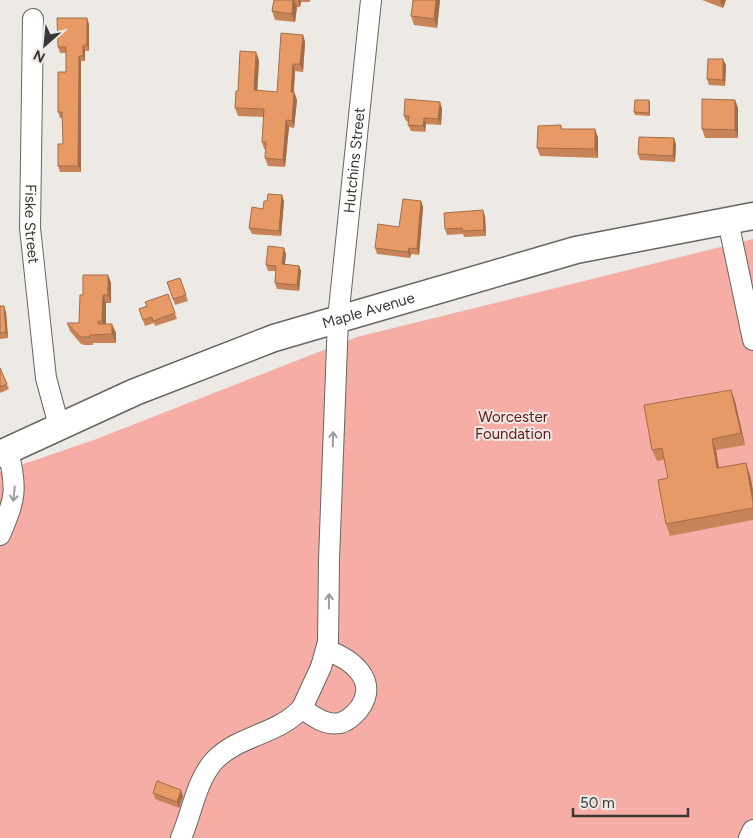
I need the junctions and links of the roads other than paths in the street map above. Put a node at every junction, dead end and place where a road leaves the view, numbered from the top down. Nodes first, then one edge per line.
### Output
1 (371, 0) edge
2 (33, 19) dead end
3 (753, 216) edge
4 (728, 221) junction
5 (338, 320) junction
6 (753, 340) edge
7 (59, 426) junction
8 (4, 452) edge
9 (0, 535) edge
10 (326, 650) junction
11 (302, 708) junction
12 (753, 830) edge
13 (181, 838) edge
14 (749, 838) edge

1 - 5 street, Hutchins Street
2 - 7 street, Fiske Street
3 - 4 main road, Maple Avenue
4 - 5 main road, Maple Avenue
4 - 6 street
5 - 7 main road, Maple Avenue
10 -> 5 street, Hutchins Street
7 - 8 main road, Maple Avenue
8 -> 9 street
10 - 11 street, Hutchins Street
10 - 11 street
11 - 13 street
12 - 14 street

